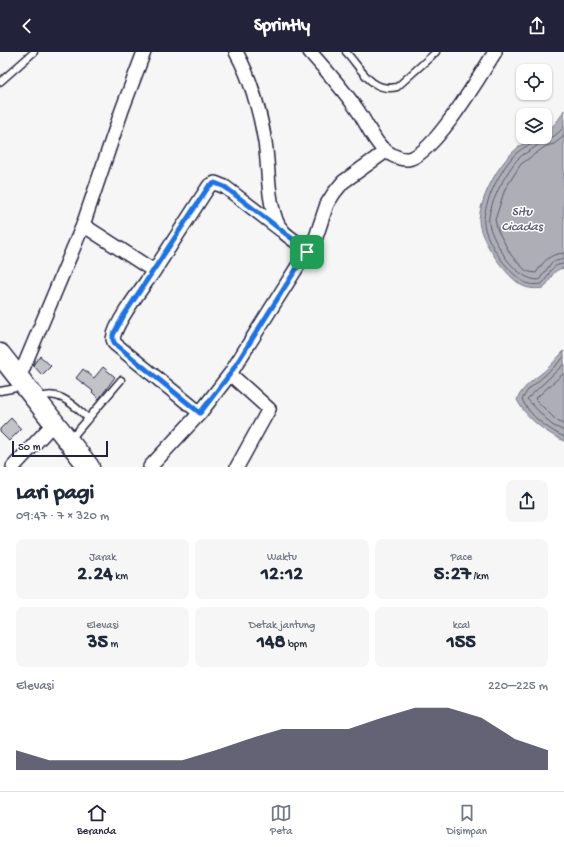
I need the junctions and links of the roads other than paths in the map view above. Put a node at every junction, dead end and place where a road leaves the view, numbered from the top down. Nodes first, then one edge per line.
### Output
1 (34, 52) edge
2 (144, 52) edge
3 (236, 52) edge
4 (310, 52) edge
5 (346, 52) edge
6 (436, 52) edge
7 (495, 52) edge
8 (0, 82) edge
9 (386, 151) junction
10 (83, 225) junction
11 (281, 230) junction
12 (307, 252) junction
13 (154, 271) junction
14 (0, 354) edge
15 (230, 374) junction
16 (121, 380) dead end
17 (27, 388) junction
18 (0, 391) edge
19 (200, 413) junction
20 (90, 419) junction
21 (54, 423) junction
22 (68, 442) junction
23 (14, 467) edge
24 (89, 467) edge
25 (150, 467) edge
26 (237, 467) edge

1 - 8 lane
2 - 10 street
3 - 11 street
4 - 9 street
5 - 6 lane
7 - 9 street
9 - 12 street
10 - 13 street
10 - 17 street
11 - 12 street
11 - 13 street
12 - 15 street
13 - 19 street
14 - 17 main road
15 - 19 street
15 - 26 street
16 - 20 lane
17 - 18 lane
17 - 20 lane
17 - 21 main road
19 - 25 street
20 - 22 lane
21 - 22 main road
21 - 23 street
22 - 24 main road

